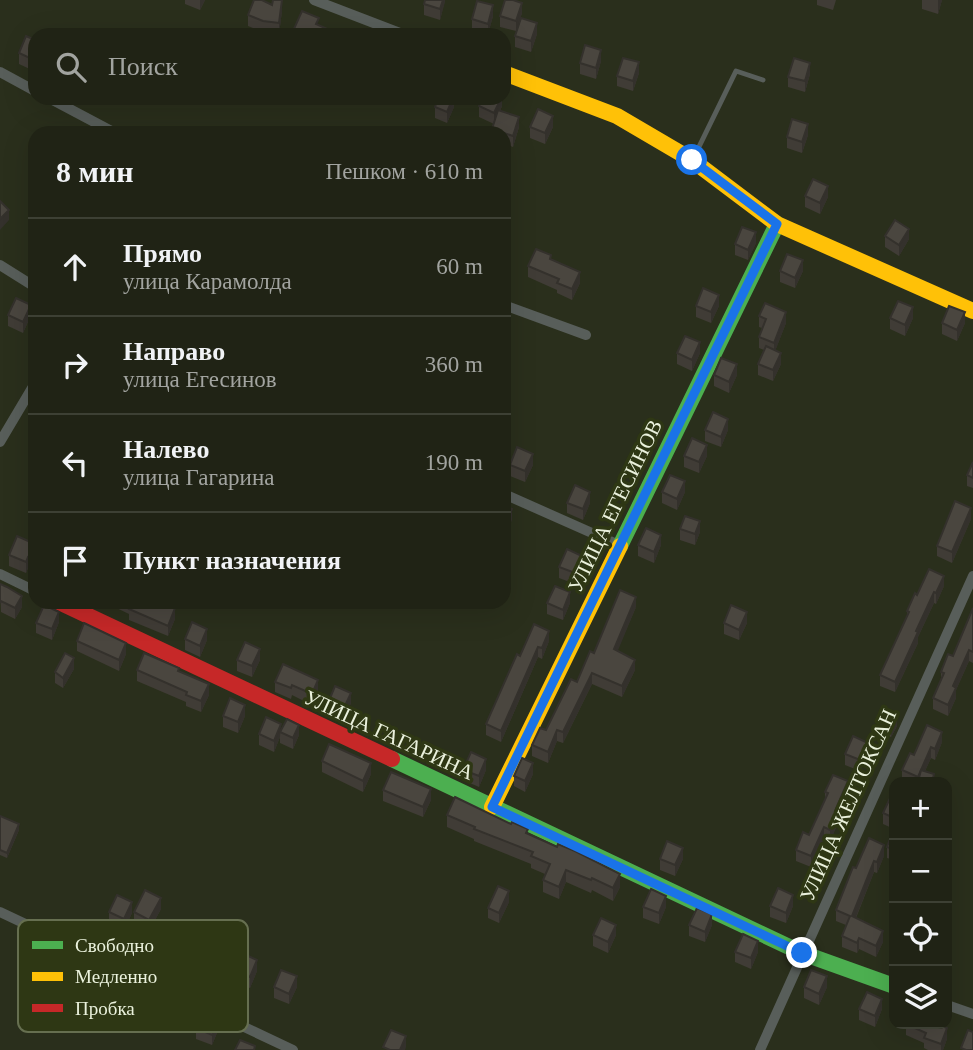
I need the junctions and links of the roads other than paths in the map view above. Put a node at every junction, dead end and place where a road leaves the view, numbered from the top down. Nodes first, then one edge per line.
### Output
1 (314, 0) edge
2 (387, 28) edge
3 (0, 75) edge
4 (511, 76) edge
5 (763, 80) dead end
6 (28, 87) edge
7 (62, 105) edge
8 (102, 126) edge
9 (692, 160) junction
10 (777, 224) junction
11 (0, 265) edge
12 (28, 283) edge
13 (511, 308) edge
14 (973, 311) edge
15 (586, 335) dead end
16 (28, 395) edge
17 (0, 442) edge
18 (511, 497) edge
19 (619, 545) junction
20 (0, 574) edge
21 (973, 576) edge
22 (28, 588) edge
23 (74, 609) edge
24 (492, 807) junction
25 (0, 912) edge
26 (18, 920) edge
27 (802, 953) junction
28 (889, 984) edge
29 (952, 1007) edge
30 (973, 1014) edge
31 (248, 1029) edge
32 (293, 1050) edge
33 (760, 1050) edge

1 - 2 street
3 - 6 street
4 - 9 street
5 - 9 lane
7 - 8 street
9 - 10 street
10 - 14 street
10 - 19 street, УЛИЦА ЕГЕСИНОВ
11 - 12 street
13 - 15 street
16 - 17 street
18 - 19 street
19 - 24 street, УЛИЦА ЕГЕСИНОВ
20 - 22 street
21 - 27 street, УЛИЦА ЖЕЛТОКСАН
23 - 24 street, УЛИЦА ГАГАРИНА
24 - 27 street, УЛИЦА ГАГАРИНА
25 - 26 street
27 - 28 street, УЛИЦА ГАГАРИНА
27 - 33 street, УЛИЦА ЖЕЛТОКСАН
29 - 30 street
31 - 32 street

